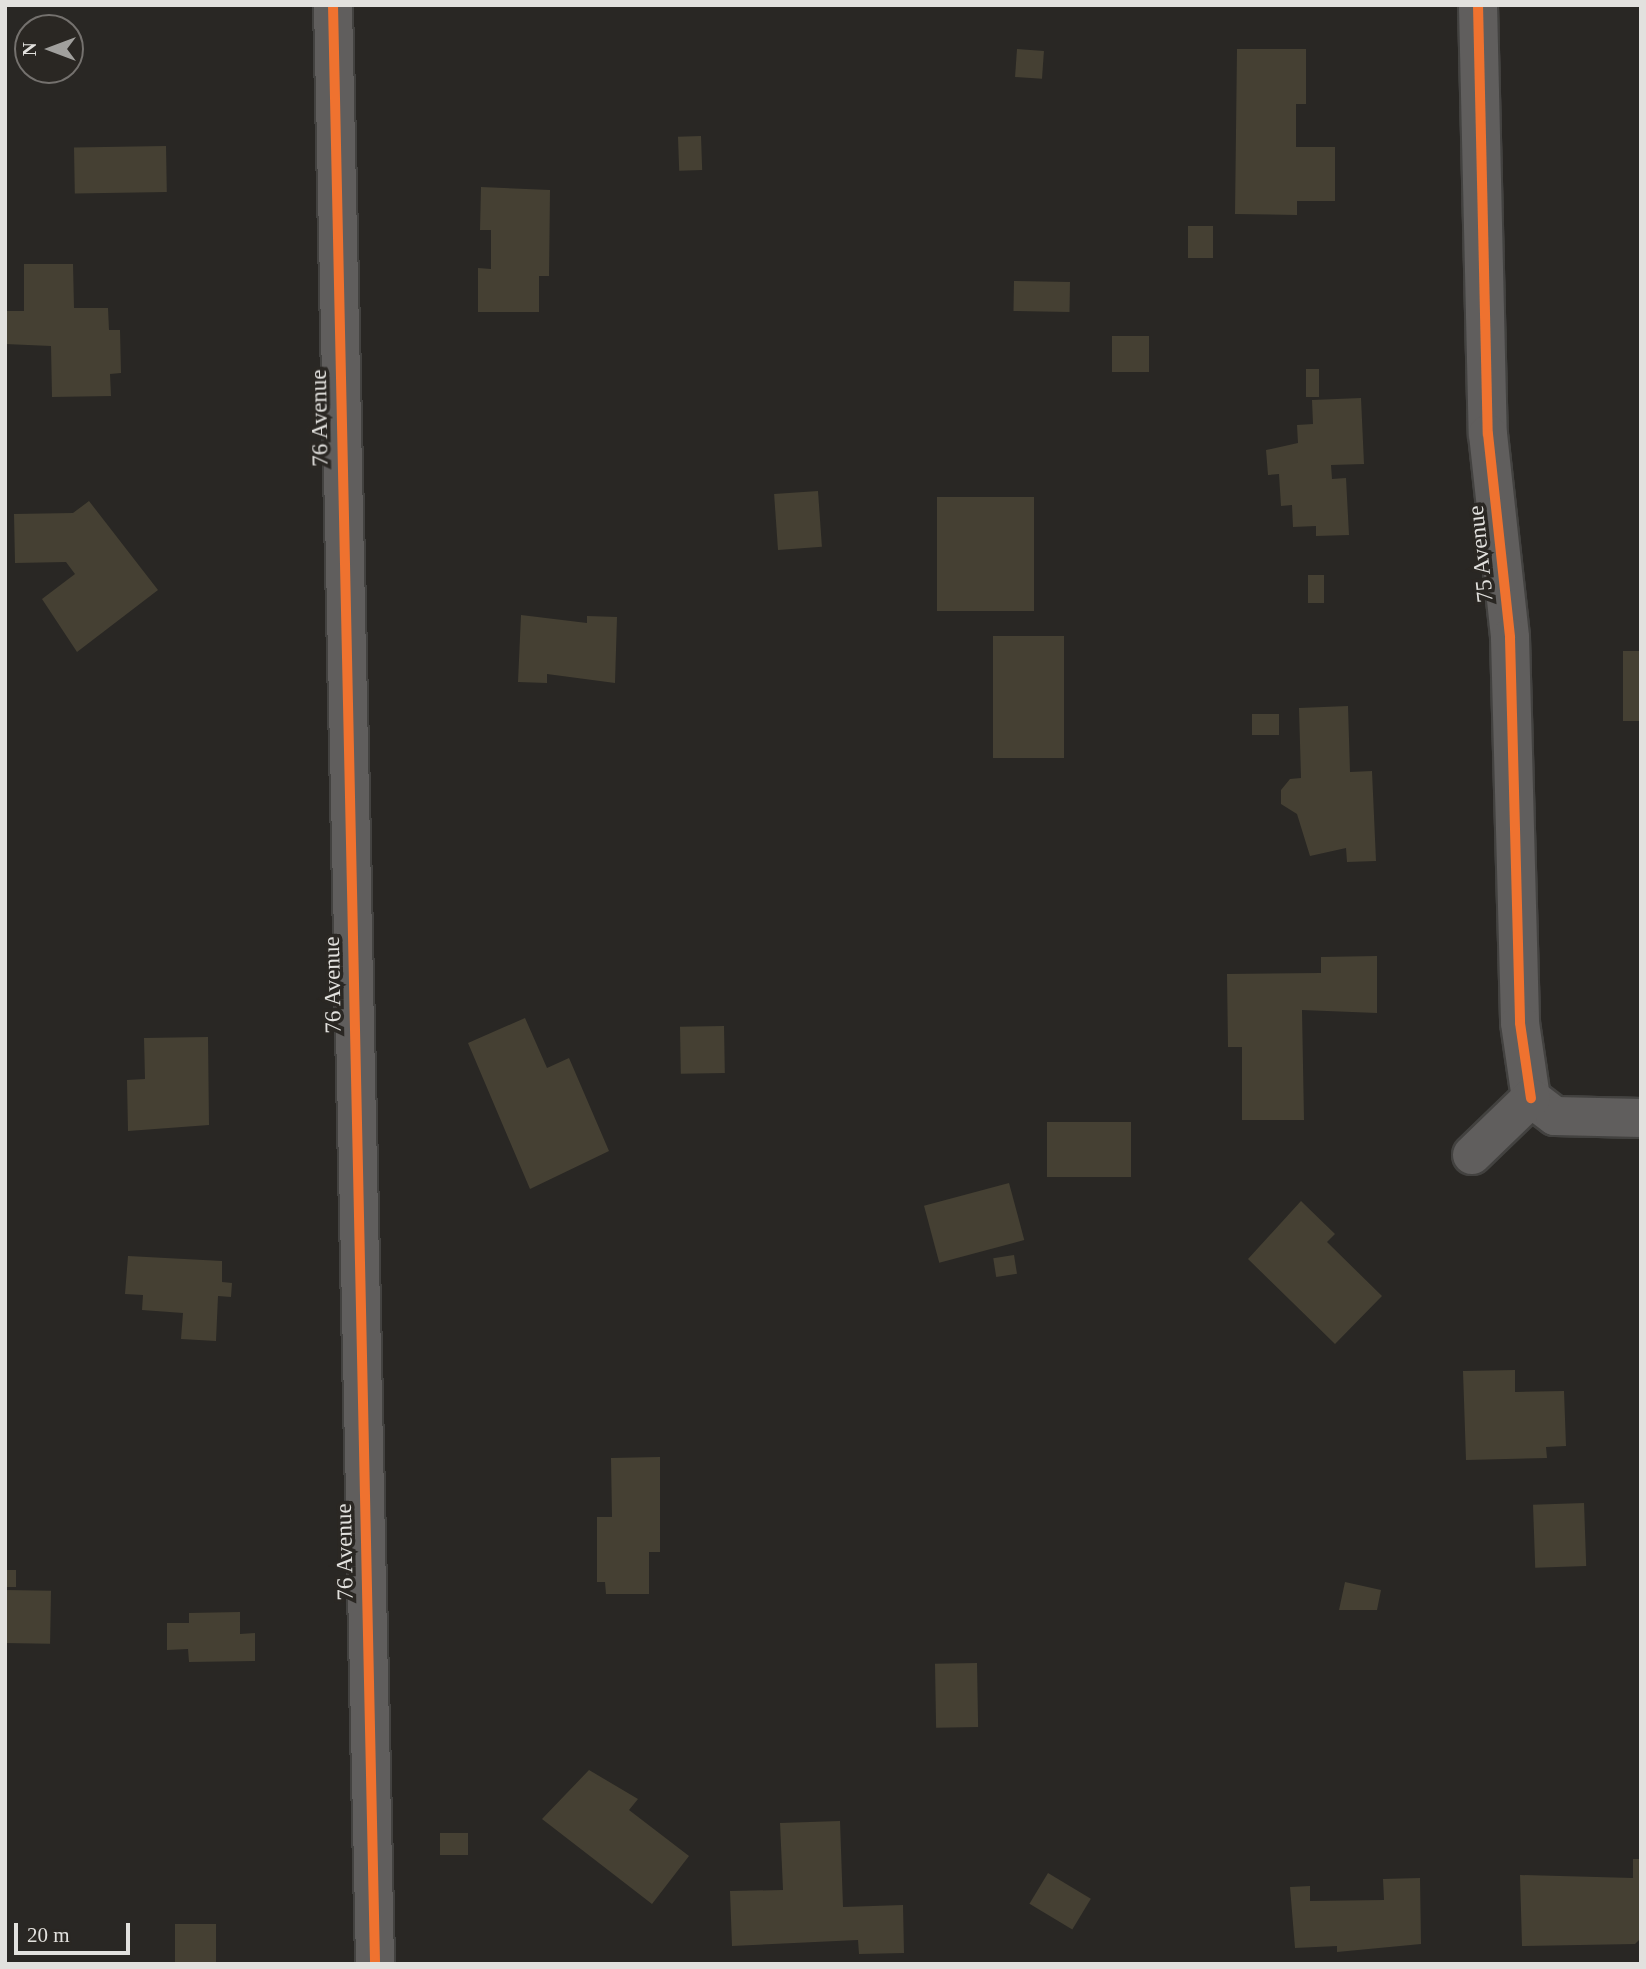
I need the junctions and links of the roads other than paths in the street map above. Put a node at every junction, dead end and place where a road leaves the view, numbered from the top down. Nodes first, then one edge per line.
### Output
1 (333, 5) edge
2 (1478, 5) edge
3 (1531, 1098) junction
4 (1641, 1118) edge
5 (1472, 1155) dead end
6 (375, 1964) edge

1 - 6 street, 76 Avenue
2 - 3 street, 75 Avenue
3 - 4 street
3 - 5 street

